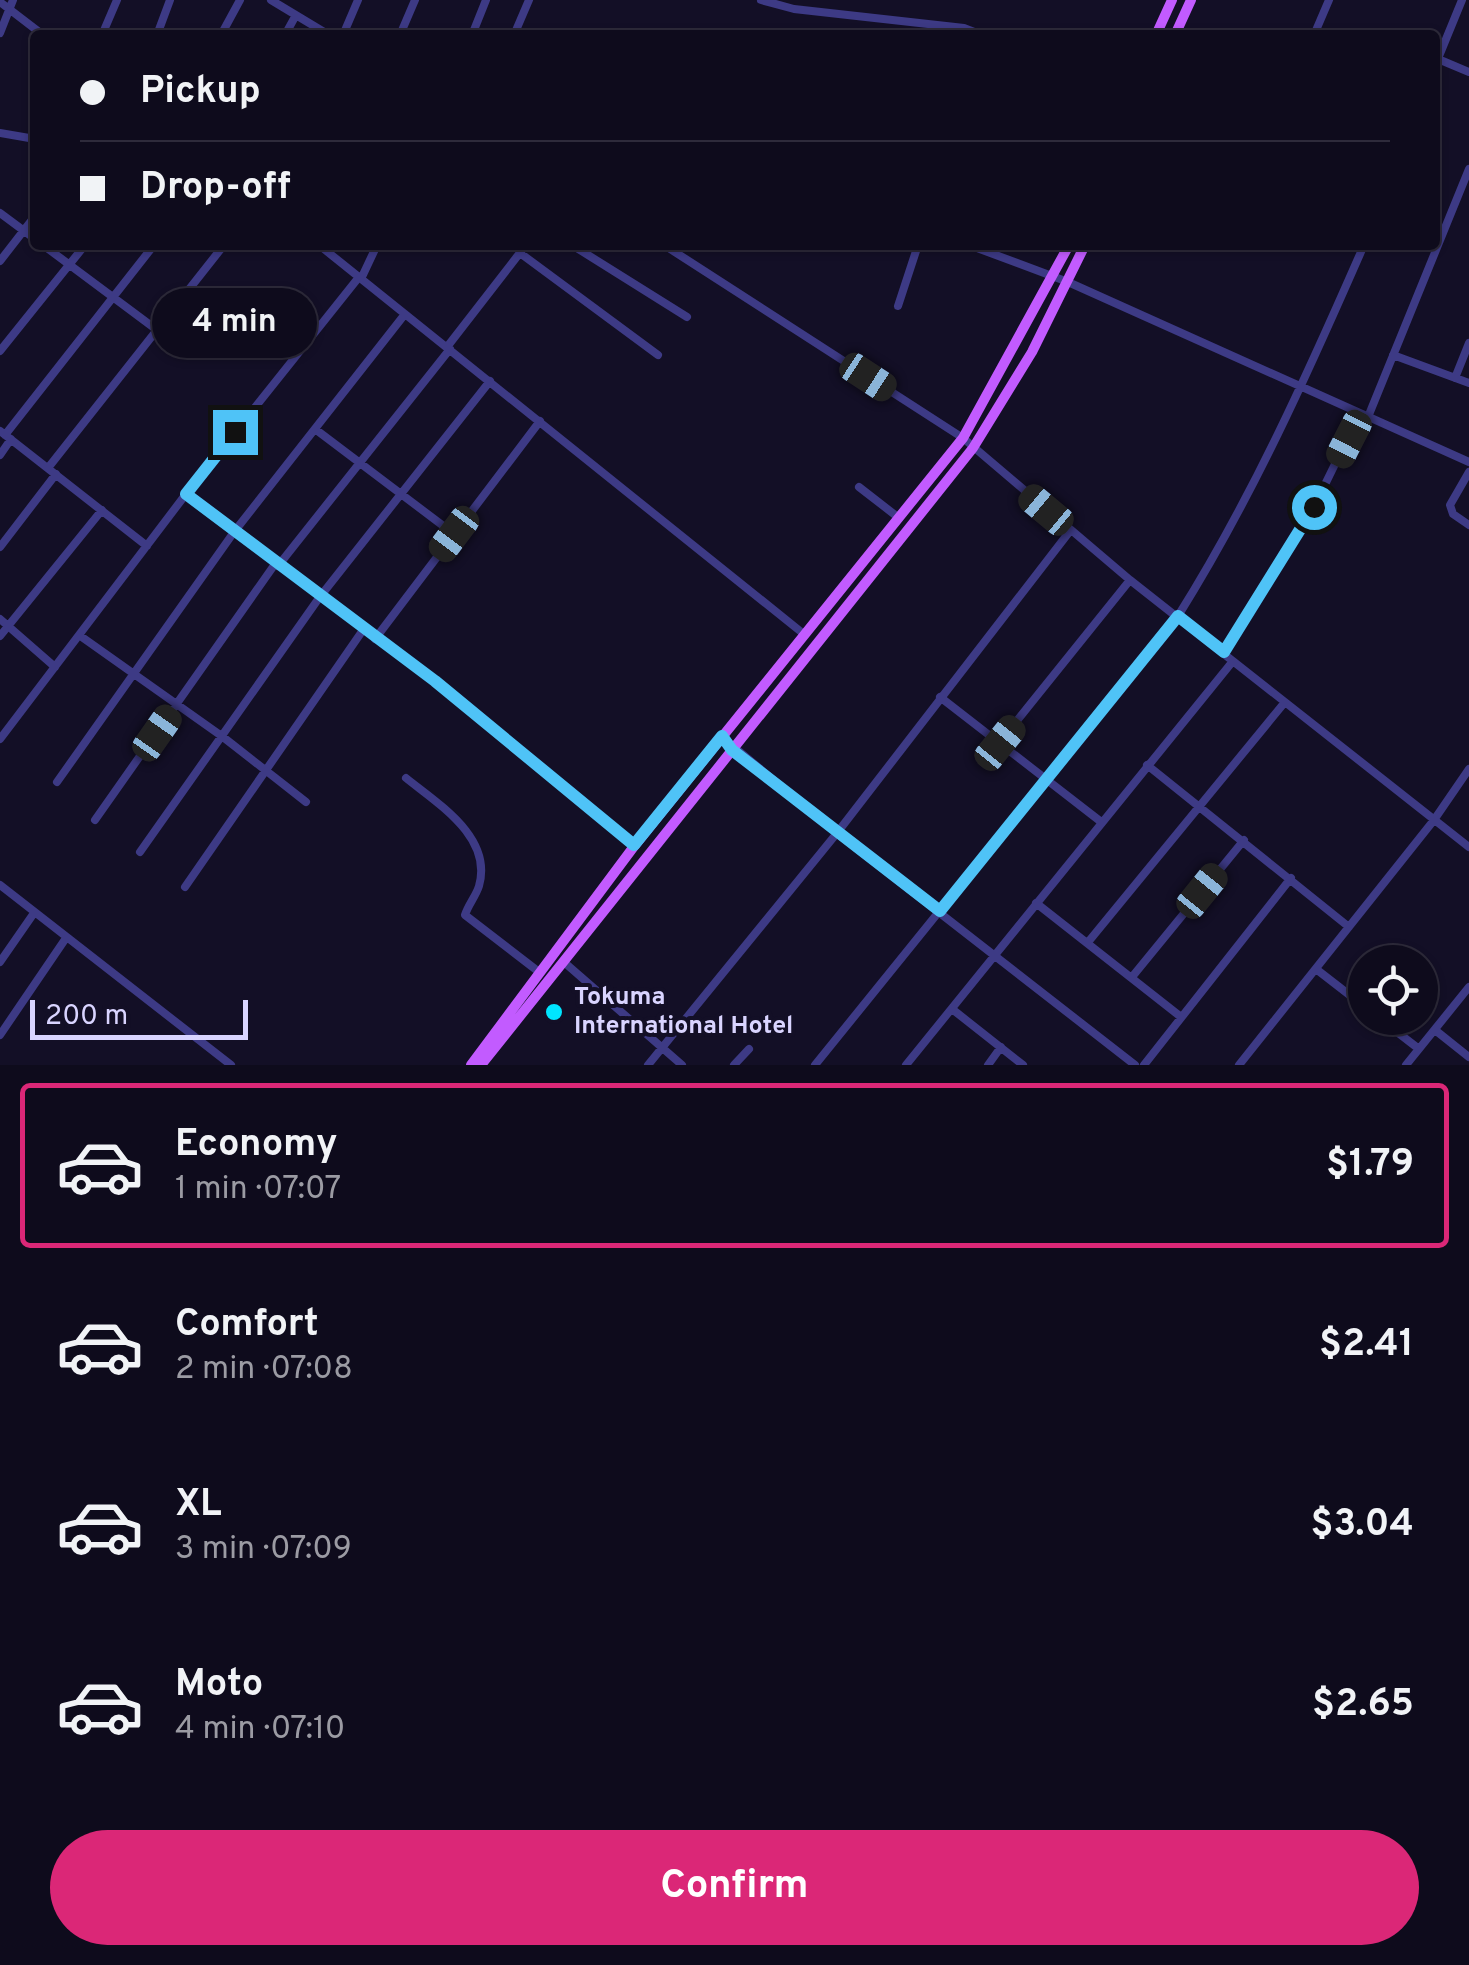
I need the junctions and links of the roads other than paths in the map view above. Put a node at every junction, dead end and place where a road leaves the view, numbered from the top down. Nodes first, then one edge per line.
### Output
1 (117, 0) edge
2 (170, 0) edge
3 (240, 0) edge
4 (272, 0) edge
5 (298, 0) edge
6 (358, 0) edge
7 (415, 0) edge
8 (486, 0) edge
9 (529, 0) edge
10 (761, 0) edge
11 (1172, 0) edge
12 (1191, 0) edge
13 (1329, 0) edge
14 (1462, 0) edge
15 (0, 2) edge
16 (11, 4) edge
17 (294, 14) junction
18 (39, 30) edge
19 (104, 30) edge
20 (159, 30) edge
21 (225, 30) edge
22 (287, 30) edge
23 (321, 30) edge
24 (345, 30) edge
25 (402, 30) edge
26 (474, 30) edge
27 (516, 30) edge
28 (949, 30) edge
29 (1158, 30) edge
30 (1177, 30) edge
31 (1316, 30) edge
32 (0, 33) edge
33 (1440, 52) edge
34 (1440, 63) edge
35 (1469, 72) edge
36 (0, 133) edge
37 (30, 136) edge
38 (1469, 169) edge
39 (0, 214) edge
40 (30, 222) edge
41 (24, 230) junction
42 (30, 234) edge
43 (1440, 240) edge
44 (49, 250) edge
45 (82, 250) edge
46 (150, 250) edge
47 (220, 250) edge
48 (325, 250) edge
49 (374, 250) edge
50 (522, 250) edge
51 (524, 250) edge
52 (580, 250) edge
53 (672, 250) edge
54 (916, 250) edge
55 (983, 250) edge
56 (1067, 250) edge
57 (1084, 250) edge
58 (1362, 250) edge
59 (1436, 250) edge
60 (0, 262) edge
61 (70, 266) junction
62 (1054, 276) junction
63 (360, 278) junction
64 (1068, 282) junction
65 (115, 297) junction
66 (898, 306) dead end
67 (405, 314) junction
68 (687, 316) dead end
69 (157, 330) junction
70 (1469, 343) edge
71 (448, 348) junction
72 (0, 351) edge
73 (658, 355) dead end
74 (1393, 355) junction
75 (1455, 378) junction
76 (490, 381) junction
77 (1469, 383) edge
78 (1302, 388) junction
79 (1364, 415) junction
80 (540, 421) junction
81 (315, 429) junction
82 (5, 435) edge
83 (963, 438) junction
84 (973, 448) junction
85 (0, 455) edge
86 (1469, 462) edge
87 (358, 464) junction
88 (52, 471) junction
89 (1469, 472) edge
90 (859, 487) dead end
91 (398, 492) junction
92 (186, 494) junction
93 (102, 510) junction
94 (898, 518) junction
95 (1469, 525) edge
96 (1070, 531) junction
97 (234, 532) junction
98 (454, 534) junction
99 (146, 546) junction
100 (0, 547) edge
101 (277, 565) junction
102 (1130, 580) junction
103 (319, 598) junction
104 (1178, 616) junction
105 (0, 619) edge
106 (9, 625) junction
107 (363, 630) junction
108 (805, 635) junction
109 (0, 636) edge
110 (79, 636) junction
111 (375, 639) junction
112 (1224, 652) junction
113 (1233, 661) junction
114 (55, 667) junction
115 (133, 674) junction
116 (940, 697) junction
117 (1285, 702) junction
118 (178, 704) junction
119 (223, 736) junction
120 (722, 736) junction
121 (0, 740) edge
122 (1000, 743) junction
123 (732, 750) junction
124 (1147, 765) junction
125 (1469, 768) edge
126 (265, 770) junction
127 (406, 778) dead end
128 (1046, 779) junction
129 (58, 782) dead end
130 (306, 802) dead end
131 (1200, 805) junction
132 (95, 820) dead end
133 (1100, 820) junction
134 (1434, 820) junction
135 (837, 833) junction
136 (1244, 840) junction
137 (634, 845) junction
138 (1469, 847) edge
139 (140, 852) dead end
140 (1291, 878) junction
141 (0, 885) edge
142 (185, 887) dead end
143 (1036, 903) junction
144 (940, 911) junction
145 (34, 914) junction
146 (1348, 928) junction
147 (66, 938) junction
148 (1089, 941) junction
149 (996, 955) junction
150 (0, 962) edge
151 (565, 963) junction
152 (1316, 969) junction
153 (539, 972) junction
154 (1132, 977) junction
155 (1469, 988) edge
156 (1348, 994) edge
157 (952, 1008) junction
158 (1181, 1017) junction
159 (4, 1022) edge
160 (1438, 1025) edge
161 (1438, 1033) edge
162 (0, 1035) edge
163 (1401, 1035) edge
164 (1430, 1035) edge
165 (1001, 1047) junction
166 (661, 1048) junction
167 (750, 1049) dead end
168 (1419, 1049) junction
169 (1469, 1058) edge
170 (231, 1065) edge
171 (471, 1065) edge
172 (482, 1065) edge
173 (648, 1065) edge
174 (682, 1065) edge
175 (734, 1065) edge
176 (815, 1065) edge
177 (906, 1065) edge
178 (988, 1065) edge
179 (1023, 1065) edge
180 (1135, 1065) edge
181 (1144, 1065) edge
182 (1239, 1065) edge
183 (1406, 1065) edge

1 - 19 street
2 - 20 street
3 - 21 street
4 - 17 street
5 - 17 street
6 - 24 street
7 - 25 street
8 - 26 street
9 - 27 street
10 - 28 street
11 - 29 main road
12 - 30 main road
13 - 31 street
14 - 33 street
15 - 16 street
16 - 18 street
16 - 32 street
17 - 22 street
17 - 23 street
34 - 35 street
36 - 37 street
38 - 43 street
39 - 41 street
40 - 41 street
41 - 42 street
41 - 60 street
44 - 61 street
45 - 61 street
46 - 65 street
47 - 69 street
48 - 63 street
49 - 63 street
50 - 71 street
51 - 73 street
52 - 68 street
53 - 83 street
54 - 66 street
55 - 62 street
56 - 62 main road
57 - 64 main road
58 - 78 street
59 - 74 street
61 - 65 street
61 - 72 street
62 - 64 street
62 - 83 main road
63 - 67 street
63 - 92 street
64 - 78 street
64 - 84 main road
65 - 69 street
65 - 82 street
67 - 71 street
67 - 81 street
69 - 88 street
70 - 75 street
71 - 76 street
71 - 87 street
74 - 75 street
74 - 79 street
75 - 77 street
76 - 80 street
76 - 91 street
78 - 79 street
78 - 104 street
79 - 86 street
79 - 112 street
80 - 98 street
80 - 108 street
81 - 87 street
81 - 97 street
82 - 85 street
82 - 88 street
83 - 84 street
83 - 94 main road
84 - 96 street
84 - 123 main road
87 - 91 street
87 - 101 street
88 - 93 street
88 - 100 street
89 - 95 street
90 - 94 street
91 - 98 street
91 - 103 street
92 - 97 street
92 - 99 street
93 - 99 street
93 - 106 street
94 - 108 main road
96 - 102 street
96 - 116 street
97 - 101 street
97 - 115 street
98 - 111 street
99 - 110 street
101 - 103 street
101 - 118 street
102 - 104 street
102 - 122 street
103 - 107 street
103 - 119 street
104 - 112 street
104 - 128 street
105 - 106 street
106 - 109 street
106 - 114 street
107 - 111 street
107 - 126 street
108 - 120 main road
110 - 114 street
110 - 115 street
111 - 137 street
112 - 113 street
113 - 117 street
113 - 124 street
114 - 121 street
115 - 118 street
115 - 129 street
116 - 122 street
116 - 135 street
117 - 131 street
117 - 134 street
118 - 119 street
118 - 132 street
119 - 126 street
119 - 139 street
120 - 123 street
120 - 137 main road
122 - 128 street
123 - 135 street
123 - 151 main road
124 - 131 street
124 - 133 street
125 - 134 street
126 - 130 street
126 - 142 street
127 - 153 street
128 - 133 street
128 - 144 street
131 - 136 street
131 - 148 street
133 - 143 street
134 - 138 street
134 - 146 street
135 - 144 street
135 - 166 street
136 - 140 street
136 - 154 street
137 - 153 main road
140 - 146 street
140 - 158 street
141 - 145 street
143 - 148 street
143 - 149 street
144 - 149 street
144 - 176 street
145 - 147 street
145 - 150 street
146 - 152 street
147 - 159 street
147 - 170 street
148 - 154 street
149 - 157 street
149 - 180 street
151 - 166 street
151 - 172 main road
152 - 156 street
152 - 182 street
153 - 171 main road
154 - 158 street
155 - 160 street
157 - 165 street
157 - 177 street
158 - 181 street
159 - 162 street
161 - 169 street
163 - 168 street
164 - 168 street
165 - 178 street
165 - 179 street
166 - 173 street
166 - 174 street
167 - 175 street
168 - 183 street

